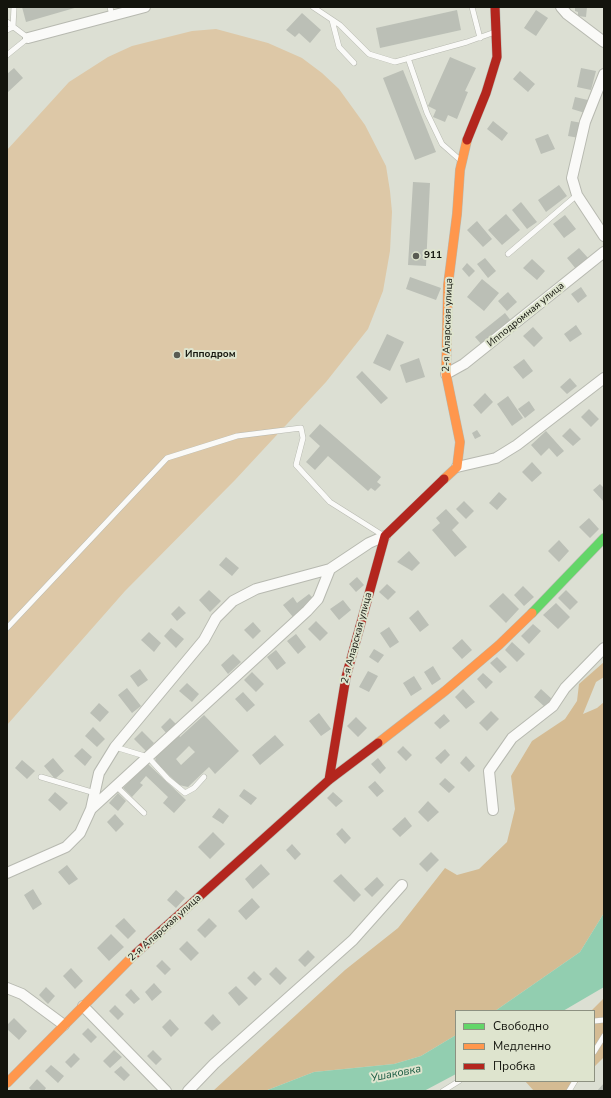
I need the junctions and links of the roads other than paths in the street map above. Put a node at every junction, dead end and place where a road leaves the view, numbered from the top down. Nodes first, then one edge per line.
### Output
1 (14, 7) edge
2 (145, 7) edge
3 (313, 7) edge
4 (472, 7) edge
5 (495, 7) edge
6 (561, 7) edge
7 (127, 9) edge
8 (111, 11) edge
9 (332, 20) junction
10 (7, 22) edge
11 (13, 27) junction
12 (7, 30) edge
13 (496, 32) junction
14 (28, 38) junction
15 (480, 38) junction
16 (604, 42) edge
17 (7, 55) edge
18 (408, 58) junction
19 (354, 63) dead end
20 (604, 74) edge
21 (462, 162) junction
22 (577, 195) junction
23 (604, 236) edge
24 (604, 252) edge
25 (508, 254) dead end
26 (446, 374) junction
27 (604, 378) edge
28 (457, 467) junction
29 (385, 536) junction
30 (604, 538) edge
31 (330, 569) junction
32 (7, 628) edge
33 (604, 648) edge
34 (115, 747) junction
35 (148, 757) junction
36 (41, 777) dead end
37 (204, 778) dead end
38 (329, 780) junction
39 (116, 786) junction
40 (95, 793) junction
41 (91, 809) junction
42 (494, 810) dead end
43 (144, 813) dead end
44 (7, 873) edge
45 (402, 885) dead end
46 (7, 988) edge
47 (83, 1006) junction
48 (64, 1025) junction
49 (604, 1036) edge
50 (595, 1050) edge
51 (457, 1082) edge
52 (574, 1082) edge
53 (7, 1083) edge
54 (166, 1091) edge
55 (188, 1091) edge
56 (443, 1091) edge
57 (569, 1091) edge

1 - 11 lane
2 - 7 street
3 - 9 lane
4 - 15 lane
5 - 13 street, 2-я Аларская улица
6 - 16 street
7 - 8 street
8 - 14 street
9 - 18 lane
9 - 19 lane
10 - 11 lane
11 - 12 lane
11 - 14 lane
13 - 15 lane
13 - 21 street, 2-я Аларская улица
14 - 17 lane
15 - 18 lane
18 - 21 lane
20 - 22 street
21 - 26 street, 2-я Аларская улица
22 - 23 street
22 - 25 lane
24 - 26 street, Ипподромная улица
26 - 28 street, 2-я Аларская улица
27 - 28 street
28 - 29 street
29 - 31 street
29 - 32 lane
29 - 38 street, 2-я Аларская улица
30 - 38 street, 2-я Аларская улица
31 - 34 street
31 - 35 street
33 - 42 street
34 - 35 lane
34 - 40 street
35 - 37 lane
35 - 39 street
36 - 40 lane
38 - 47 street, 2-я Аларская улица
39 - 41 street
39 - 43 lane
40 - 41 street
41 - 44 street
45 - 55 street
46 - 48 street
47 - 48 street, 2-я Аларская улица
47 - 54 street
48 - 53 street, 2-я Аларская улица
49 - 50 lane
51 - 56 lane
52 - 57 lane

